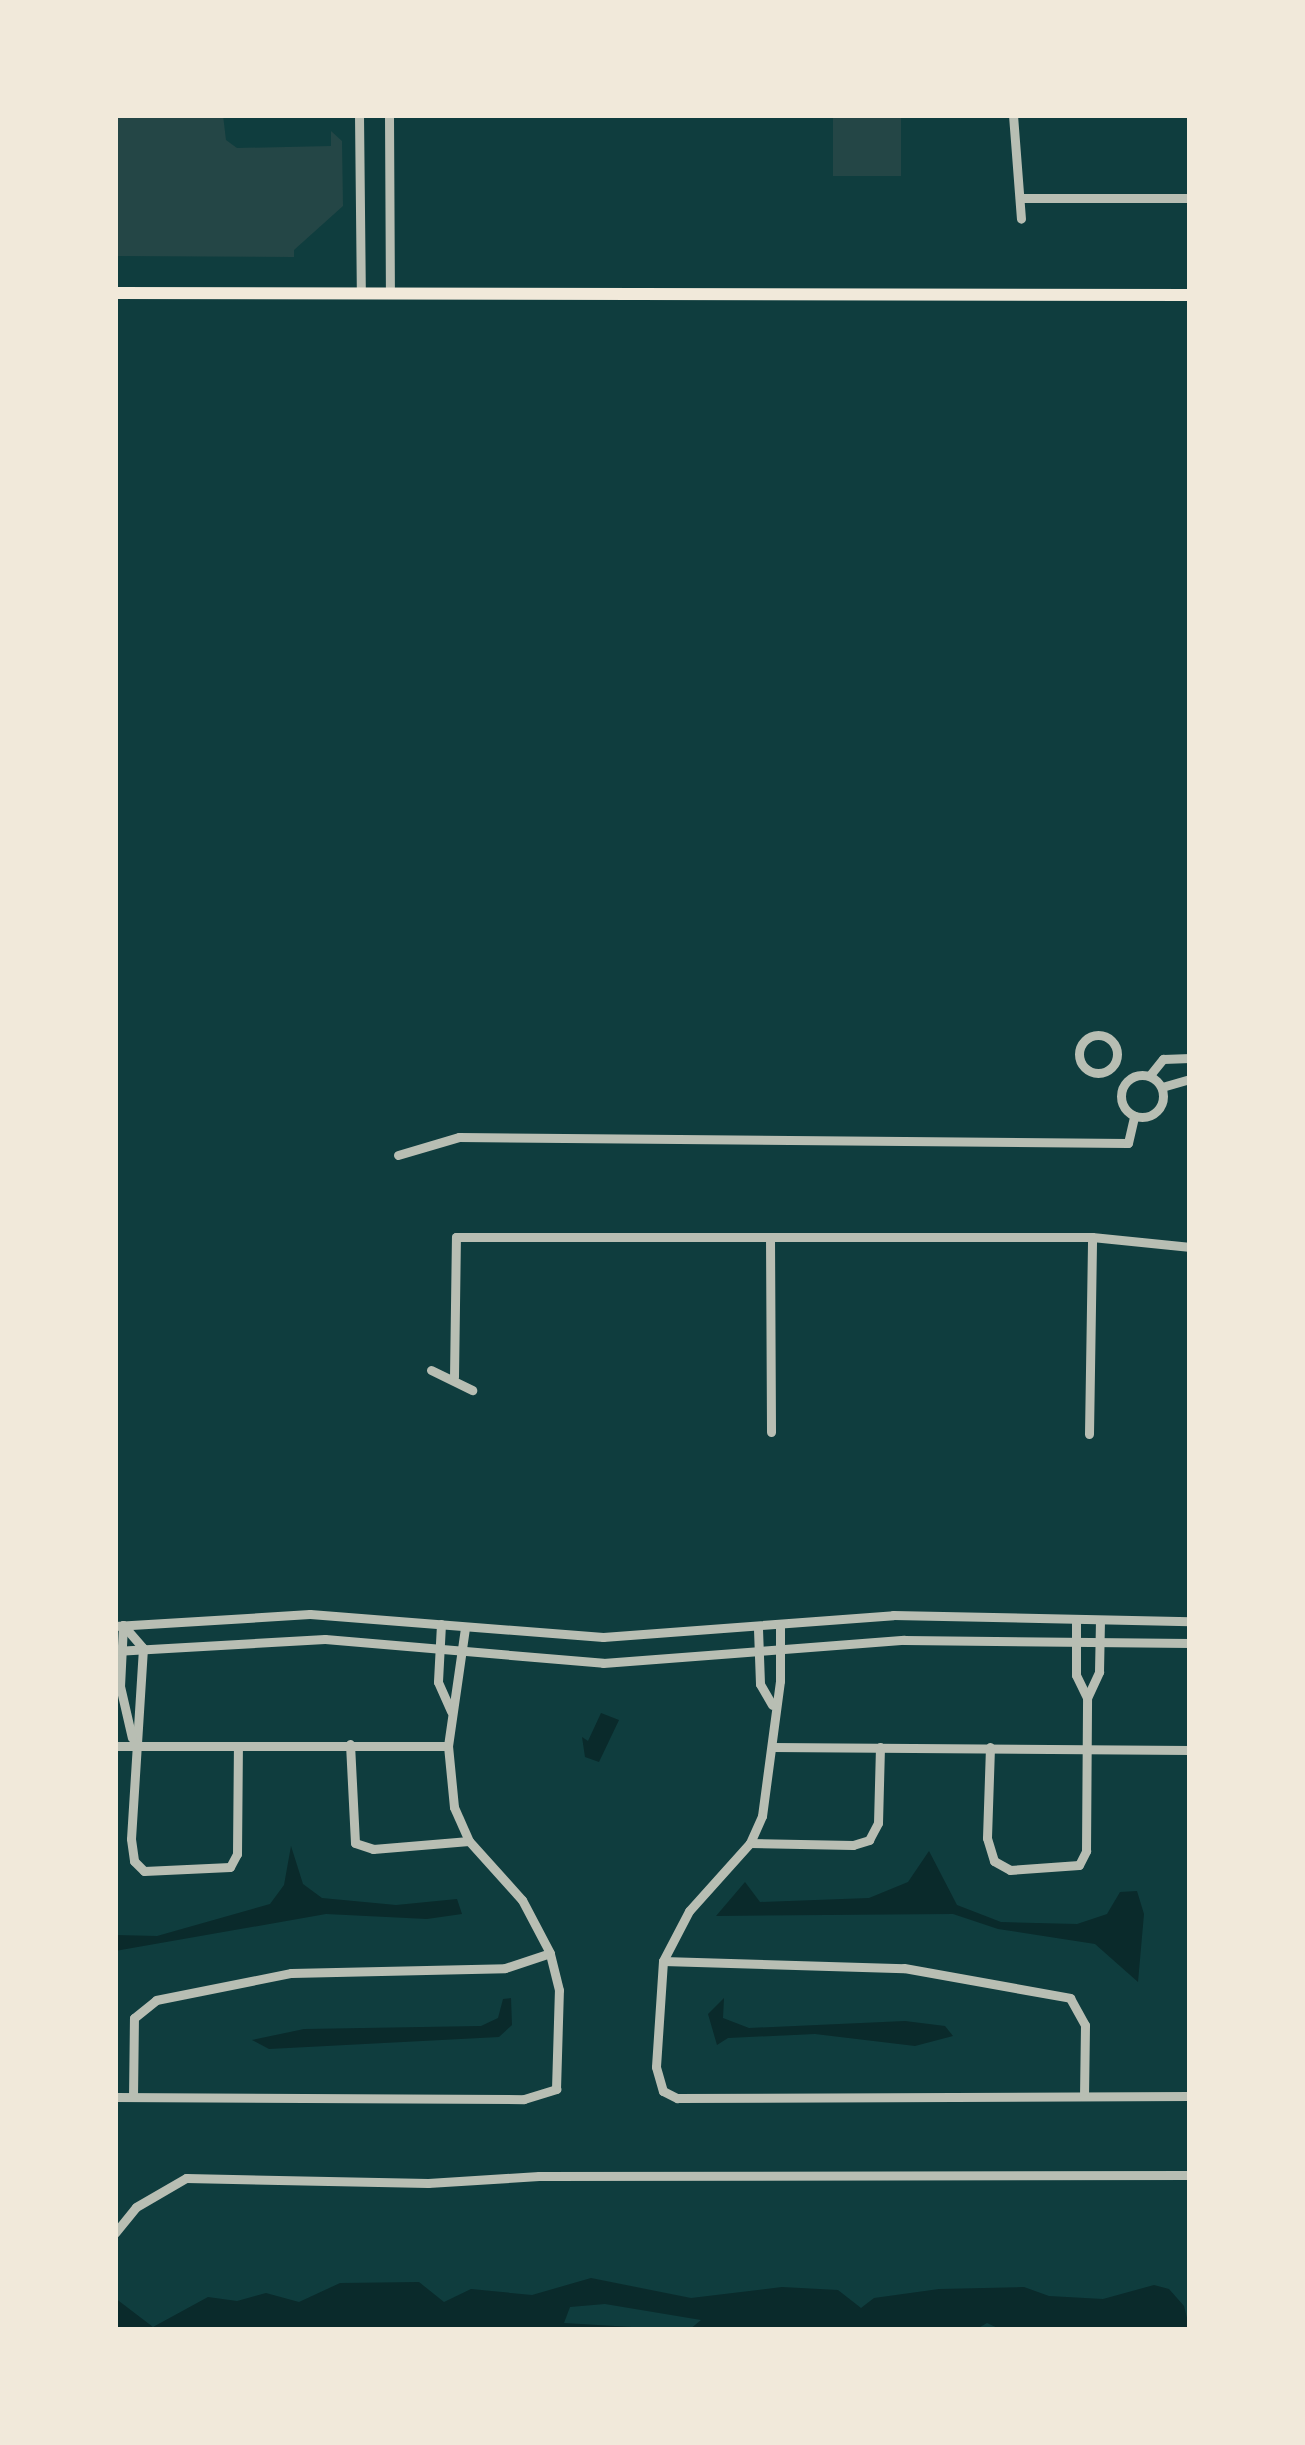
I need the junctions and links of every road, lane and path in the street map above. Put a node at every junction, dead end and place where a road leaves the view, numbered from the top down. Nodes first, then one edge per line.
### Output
1 (359, 115) edge
2 (389, 115) edge
3 (1012, 115) edge
4 (1020, 198) junction
5 (1190, 198) edge
6 (1021, 220) dead end
7 (115, 293) edge
8 (361, 294) junction
9 (390, 294) junction
10 (1190, 295) edge
11 (1190, 1058) edge
12 (1112, 1068) junction
13 (1150, 1076) junction
14 (1190, 1079) edge
15 (1126, 1081) junction
16 (1162, 1087) junction
17 (1134, 1116) junction
18 (398, 1155) dead end
19 (770, 1237) junction
20 (1092, 1237) junction
21 (1190, 1247) edge
22 (431, 1370) dead end
23 (454, 1377) junction
24 (472, 1390) dead end
25 (771, 1432) dead end
26 (1089, 1434) dead end
27 (1190, 1620) edge
28 (1076, 1621) junction
29 (1100, 1622) junction
30 (441, 1624) junction
31 (119, 1625) edge
32 (780, 1627) junction
33 (465, 1628) junction
34 (758, 1629) junction
35 (1075, 1642) junction
36 (1099, 1643) junction
37 (1190, 1644) edge
38 (143, 1648) junction
39 (117, 1650) edge
40 (439, 1650) junction
41 (780, 1650) junction
42 (758, 1652) junction
43 (464, 1653) junction
44 (1087, 1698) junction
45 (772, 1706) junction
46 (450, 1710) junction
47 (350, 1744) junction
48 (115, 1746) edge
49 (134, 1746) junction
50 (238, 1746) junction
51 (448, 1746) junction
52 (1087, 1746) junction
53 (772, 1747) junction
54 (880, 1747) junction
55 (990, 1747) junction
56 (1190, 1750) edge
57 (469, 1841) junction
58 (750, 1842) junction
59 (550, 1952) junction
60 (662, 1961) junction
61 (1084, 2096) junction
62 (1190, 2096) edge
63 (115, 2097) edge
64 (133, 2097) junction
65 (1190, 2175) edge
66 (115, 2233) edge

1 - 8 street
2 - 9 street
3 - 4 street
4 - 5 street
4 - 6 street
7 - 8 main road
8 - 9 main road
9 - 10 main road
11 - 13 street
12 - 12 street
12 - 15 street
13 - 15 street
13 - 16 street
14 - 16 street
15 - 17 street
16 - 17 street
17 - 18 street
19 - 20 street
19 - 23 street
19 - 25 street
20 - 21 street
20 - 26 street
22 - 23 street
23 - 24 street
27 - 29 street
28 - 29 street
28 - 32 street
28 - 35 street
29 - 36 street
30 - 31 street
30 - 33 street
30 - 40 street
31 - 38 street
31 - 39 street
32 - 34 street
32 - 41 street
33 - 34 street
33 - 43 street
34 - 42 street
35 - 36 street
35 - 41 street
35 - 44 street
36 - 37 street
36 - 44 street
38 - 39 street
38 - 40 street
38 - 49 street
39 - 49 street
40 - 43 street
40 - 46 street
41 - 42 street
41 - 45 street
42 - 43 street
42 - 45 street
43 - 46 street
44 - 52 street
45 - 53 street
46 - 51 street
47 - 50 street
47 - 51 street
47 - 57 street
48 - 49 street
49 - 50 street
49 - 50 street
51 - 57 street
52 - 55 street
52 - 55 street
52 - 56 street
53 - 54 street
53 - 58 street
54 - 55 street
54 - 58 street
57 - 59 street
58 - 60 street
59 - 64 street
59 - 64 street
60 - 61 street
60 - 61 street
61 - 62 street
63 - 64 street
65 - 66 street

